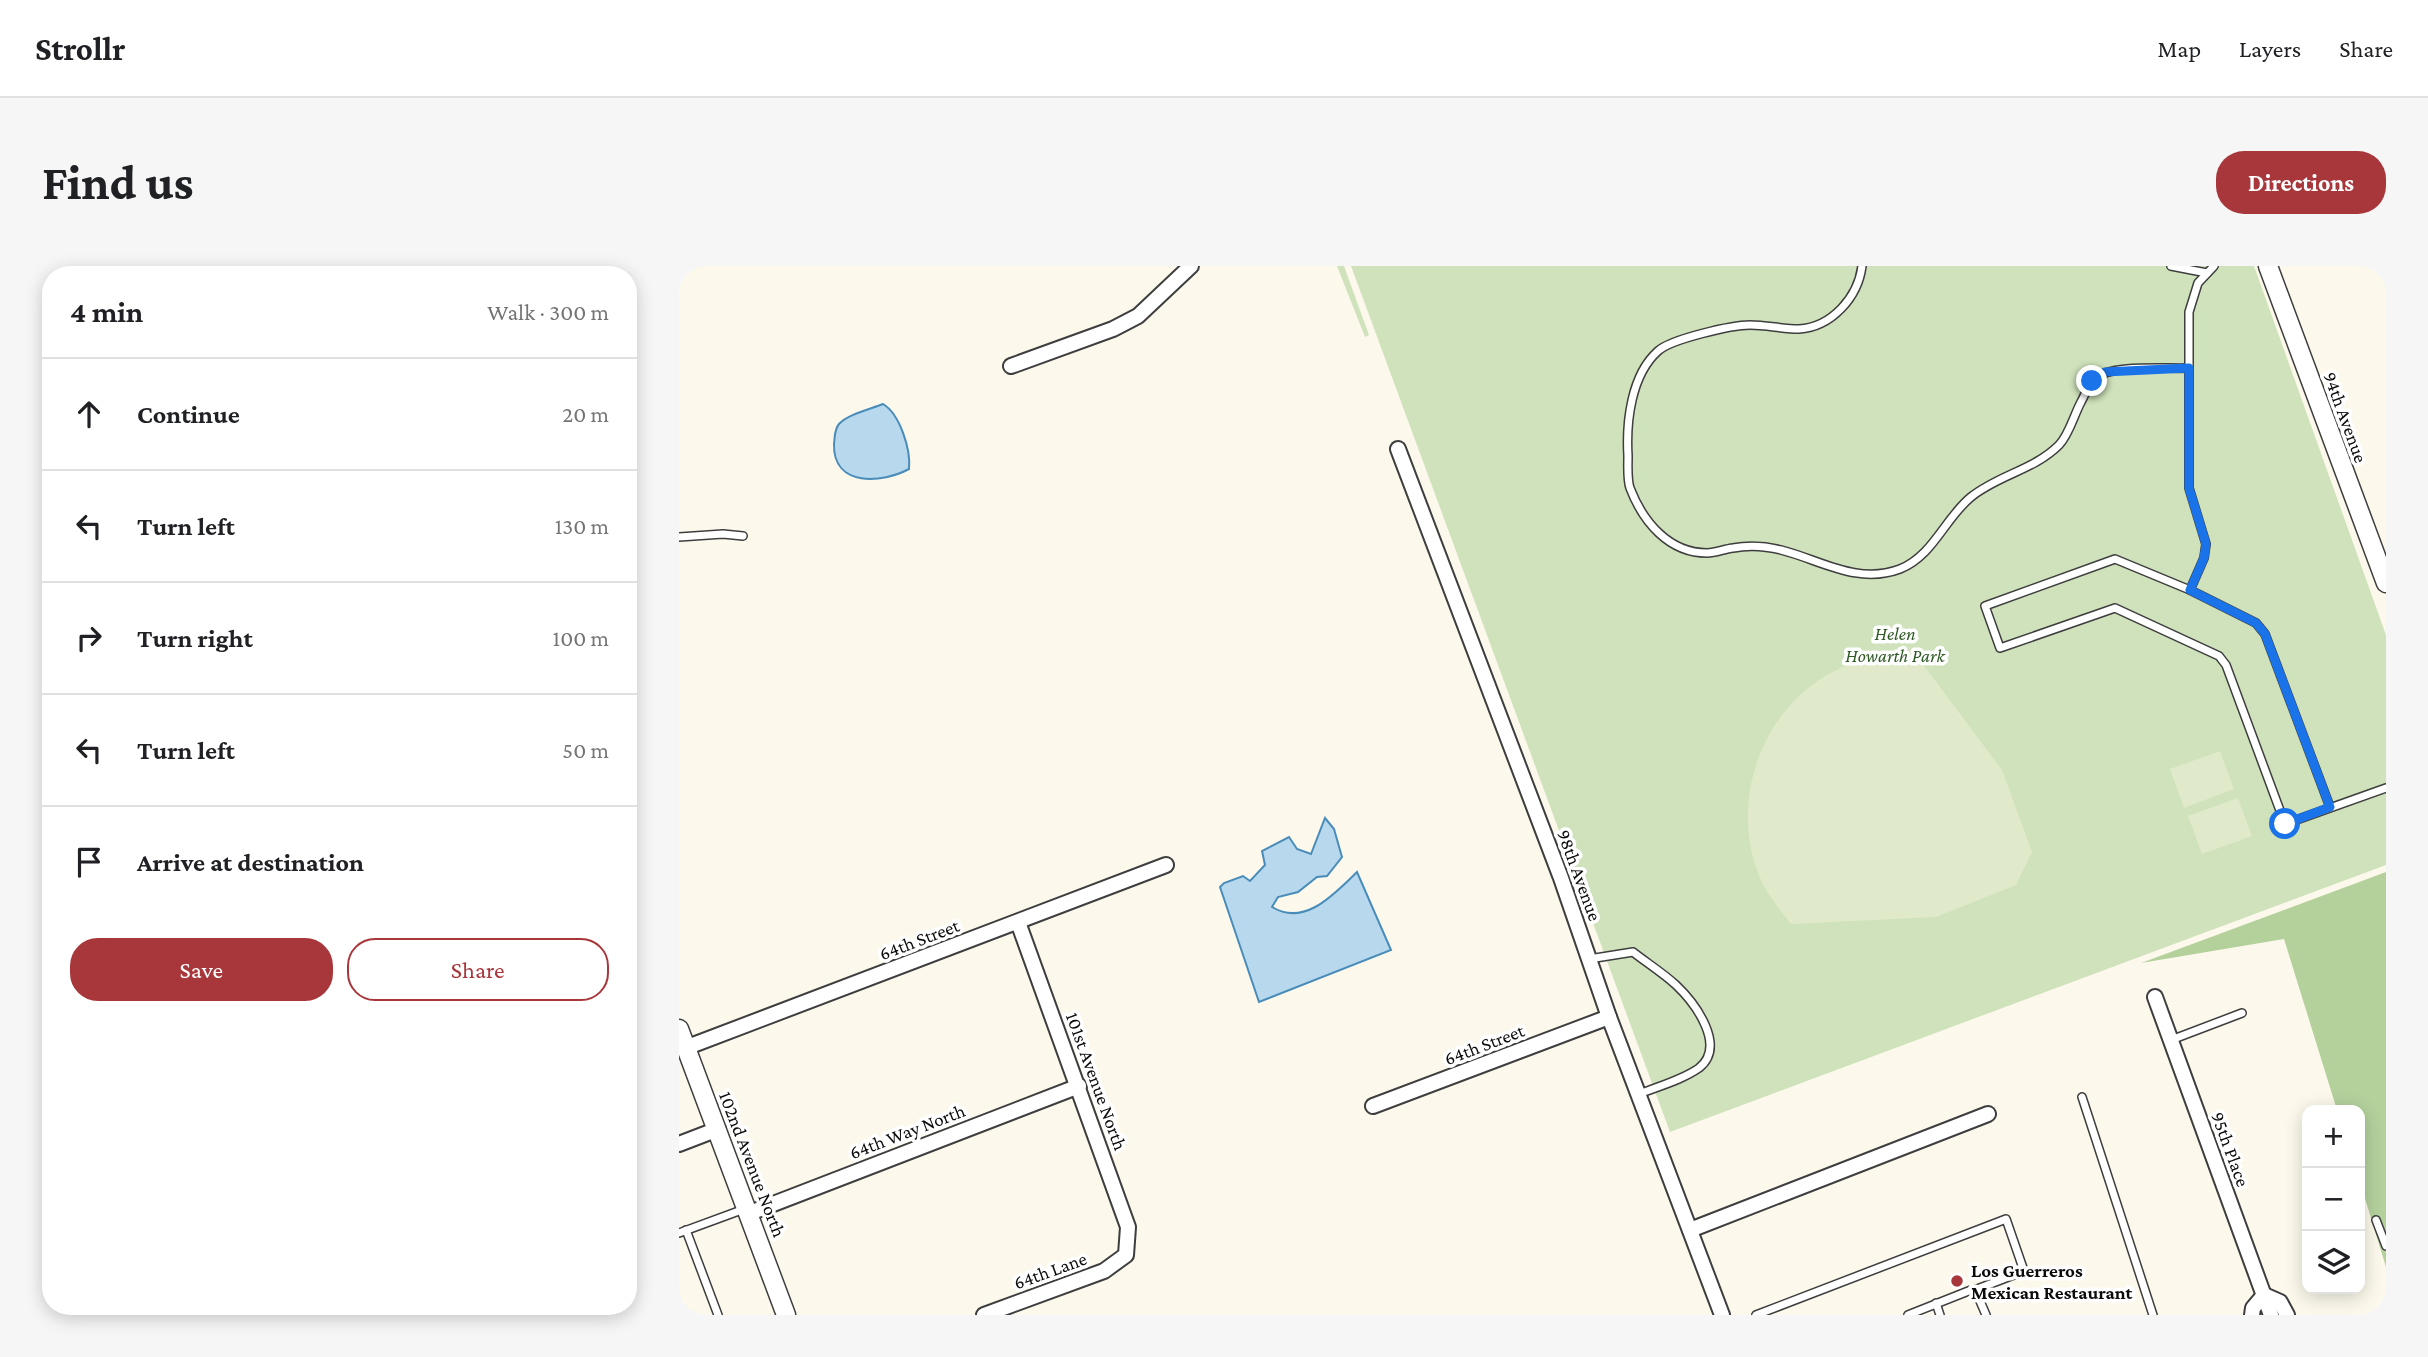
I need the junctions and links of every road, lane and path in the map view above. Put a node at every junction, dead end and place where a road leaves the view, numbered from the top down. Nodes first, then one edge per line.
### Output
1 (1191, 266) edge
2 (1862, 266) edge
3 (2171, 266) edge
4 (2214, 266) edge
5 (2267, 266) edge
6 (2207, 272) junction
7 (1011, 366) dead end
8 (2189, 368) junction
9 (1398, 449) dead end
10 (743, 536) dead end
11 (679, 537) edge
12 (2386, 583) edge
13 (2190, 590) junction
14 (2386, 788) edge
15 (2330, 807) junction
16 (1166, 865) dead end
17 (1019, 922) junction
18 (1589, 959) junction
19 (2155, 997) dead end
20 (2242, 1013) dead end
21 (1609, 1017) junction
22 (679, 1029) edge
23 (2171, 1040) junction
24 (685, 1048) junction
25 (1079, 1086) junction
26 (1639, 1094) junction
27 (2083, 1097) dead end
28 (1373, 1106) dead end
29 (1988, 1114) dead end
30 (718, 1129) junction
31 (679, 1144) edge
32 (749, 1210) junction
33 (2376, 1220) dead end
34 (1690, 1230) junction
35 (683, 1232) edge
36 (2386, 1246) edge
37 (1126, 1255) joint
38 (1972, 1291) junction
39 (2264, 1295) junction
40 (1936, 1303) junction
41 (718, 1315) edge
42 (786, 1315) edge
43 (984, 1315) edge
44 (1722, 1315) edge
45 (1756, 1315) edge
46 (1908, 1315) edge
47 (1940, 1315) edge
48 (1986, 1315) edge
49 (2153, 1315) edge
50 (2252, 1315) edge
51 (2271, 1315) edge
52 (2287, 1315) edge

1 - 7 street
2 - 8 lane
3 - 6 lane
4 - 6 lane
5 - 12 street, 94th Avenue
6 - 8 lane
8 - 13 lane
9 - 18 street, 98th Avenue
10 - 11 lane
13 - 15 lane
13 - 15 lane
14 - 15 lane
16 - 17 street, 64th Street
17 - 24 street, 64th Street
17 - 25 street, 101st Avenue North
18 - 21 street, 98th Avenue
18 - 26 lane
19 - 23 street, 95th Place
20 - 23 lane
21 - 26 street, 98th Avenue
21 - 28 street, 64th Street
22 - 24 street, 102nd Avenue North
23 - 39 street, 95th Place
24 - 30 street, 102nd Avenue North
25 - 32 street, 64th Way North
25 - 37 street, 101st Avenue North
26 - 34 street, 98th Avenue
27 - 49 lane
29 - 34 street
30 - 31 street
30 - 32 street, 102nd Avenue North
32 - 35 lane
32 - 42 street, 102nd Avenue North
33 - 36 lane
34 - 44 street, 98th Avenue
35 - 41 lane
37 - 43 street, 64th Lane
38 - 40 lane
38 - 45 lane
38 - 48 lane
39 - 50 street
39 - 51 street, 95th Place
39 - 52 street
40 - 46 lane
40 - 47 lane

